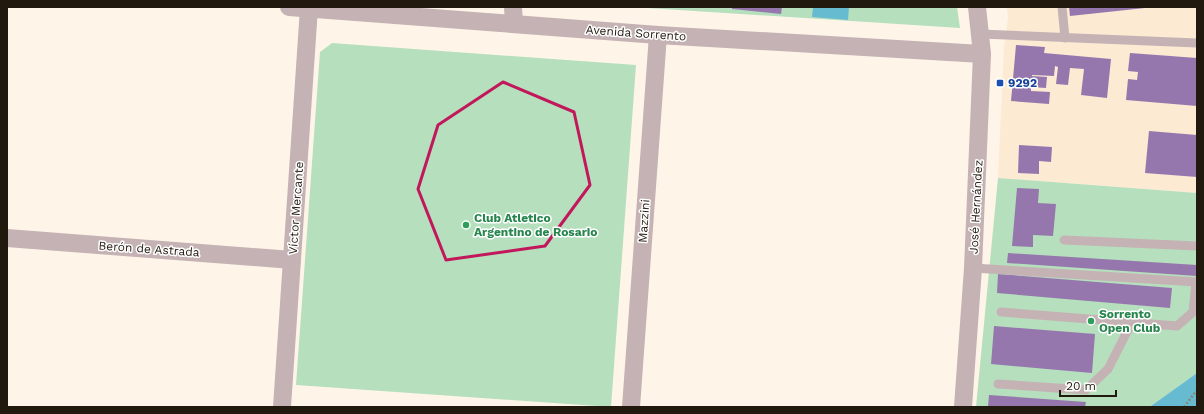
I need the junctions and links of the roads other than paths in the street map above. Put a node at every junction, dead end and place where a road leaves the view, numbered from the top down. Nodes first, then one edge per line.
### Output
1 (290, 7) edge
2 (977, 7) edge
3 (1062, 7) edge
4 (309, 8) junction
5 (513, 16) edge
6 (980, 34) junction
7 (658, 35) junction
8 (1065, 38) junction
9 (1197, 44) edge
10 (982, 54) junction
11 (7, 238) edge
12 (1064, 240) dead end
13 (1197, 246) edge
14 (292, 260) junction
15 (973, 268) junction
16 (1197, 282) edge
17 (1001, 312) dead end
18 (1132, 322) junction
19 (998, 384) dead end
20 (282, 407) edge
21 (631, 407) edge
22 (963, 407) edge

1 - 4 street, Avenida Sorrento
2 - 6 street, José Hernández
3 - 8 lane
4 - 5 street, Avenida Sorrento
4 - 14 street, Víctor Mercante
5 - 7 street, Avenida Sorrento
6 - 8 lane
6 - 10 street, José Hernández
7 - 10 street, Avenida Sorrento
7 - 21 street, Mazzini
8 - 9 lane
10 - 15 street, José Hernández
11 - 14 street, Berón de Astrada
12 - 13 lane
14 - 20 street, Víctor Mercante
15 - 16 lane
15 - 22 street, José Hernández
16 - 18 lane
17 - 18 lane
18 - 19 lane

